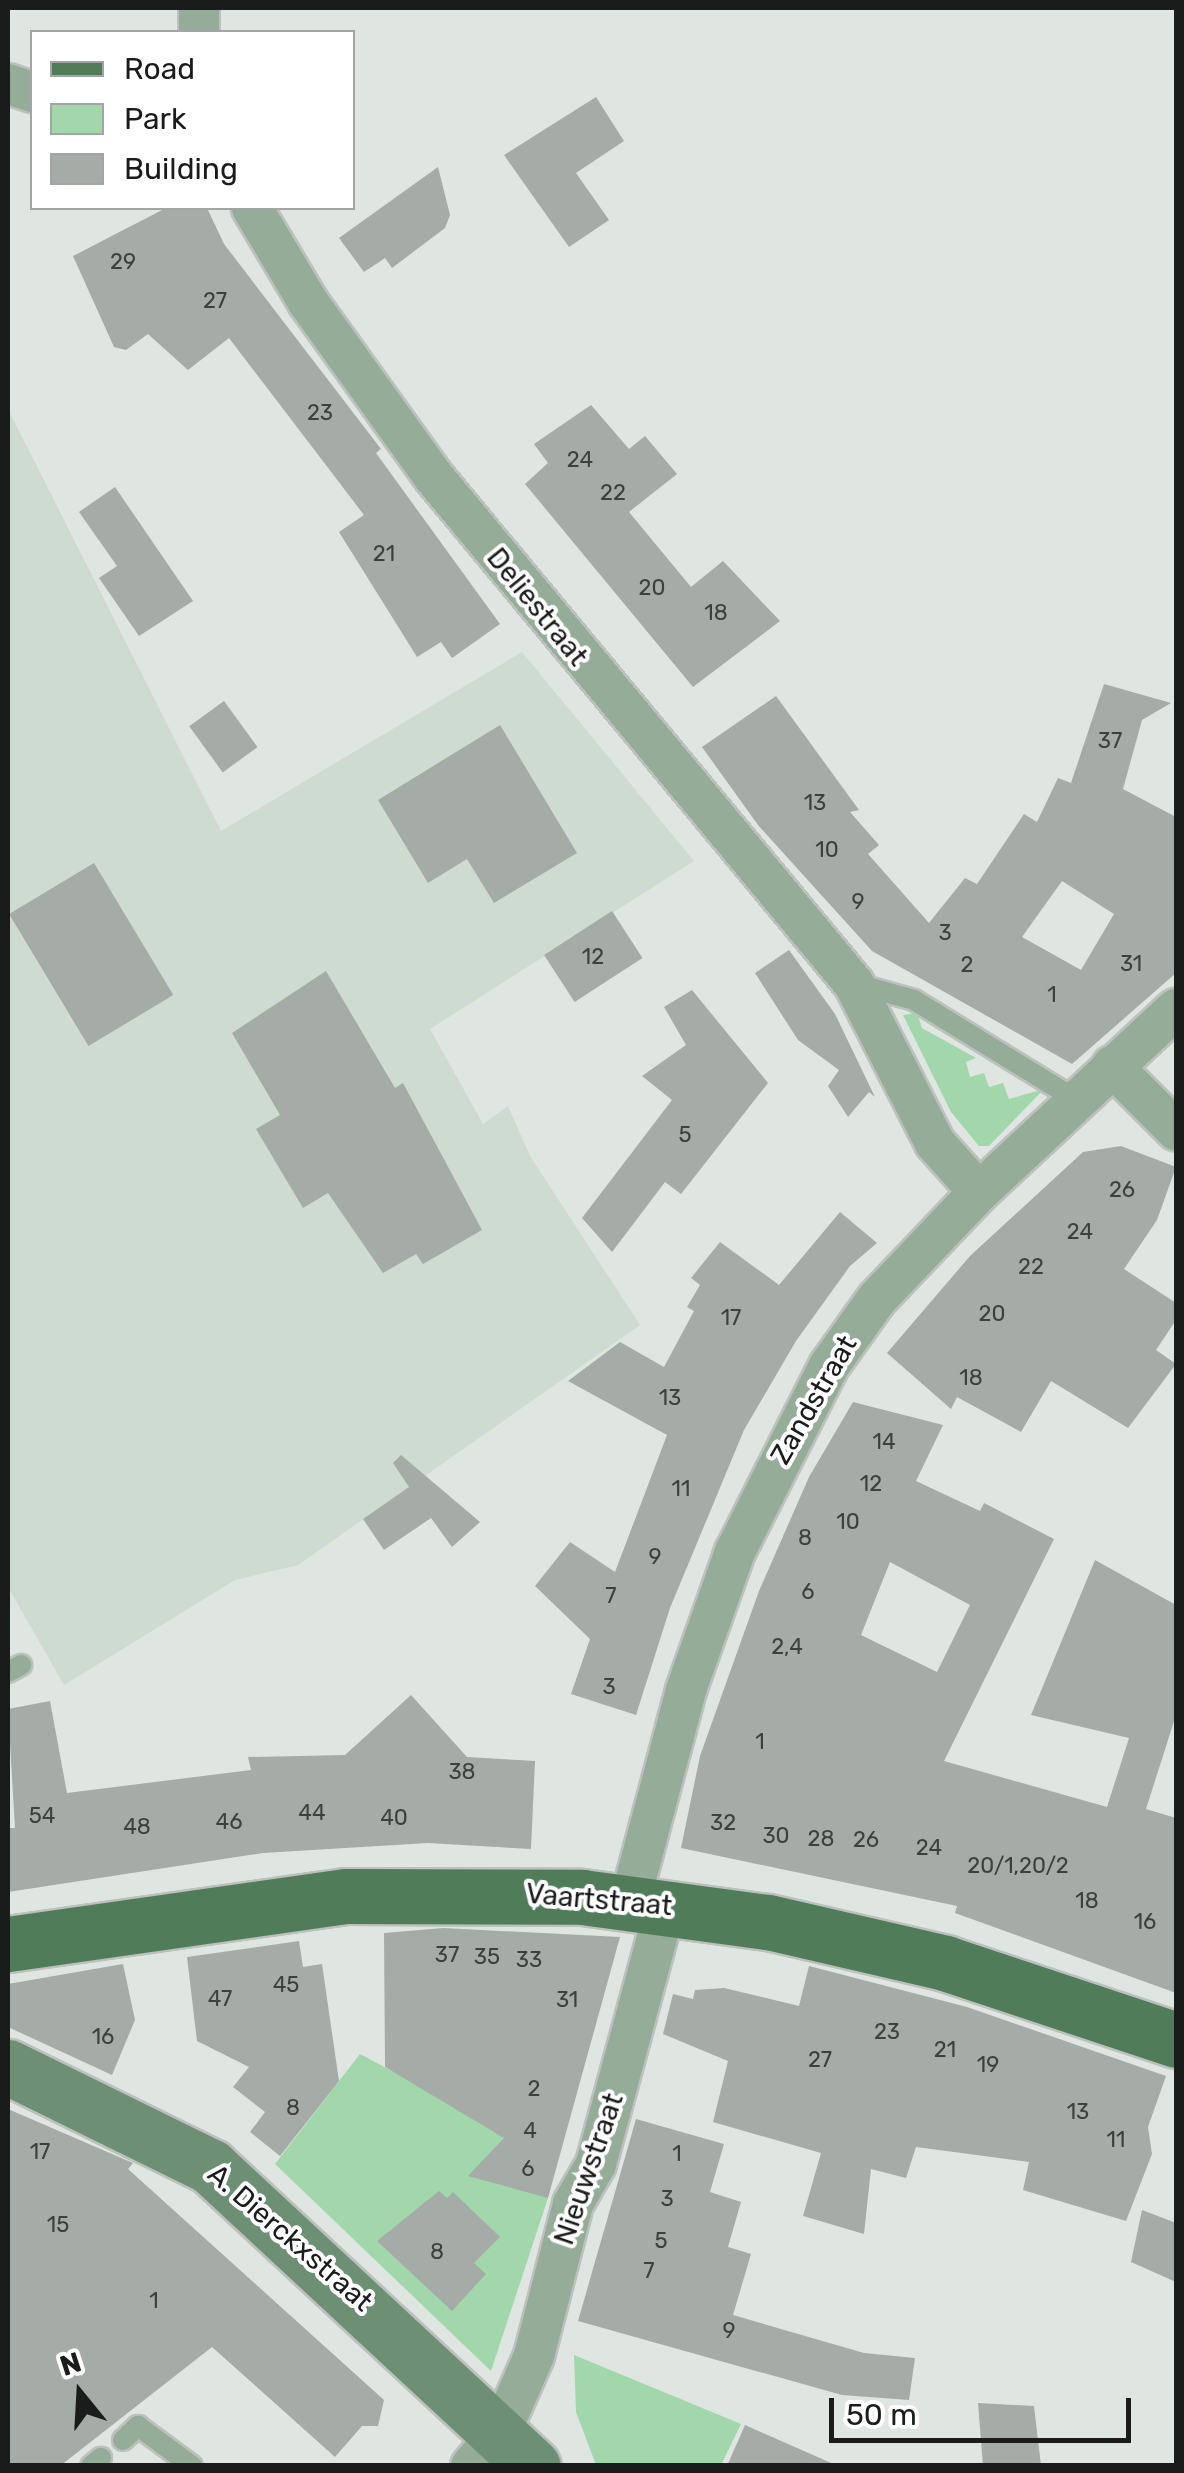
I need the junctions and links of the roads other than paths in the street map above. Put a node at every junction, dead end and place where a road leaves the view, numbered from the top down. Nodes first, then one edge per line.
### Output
1 (253, 210) edge
2 (854, 984) junction
3 (1176, 1009) edge
4 (1112, 1066) junction
5 (1075, 1099) junction
6 (1176, 1130) edge
7 (979, 1192) junction
8 (648, 1903) junction
9 (8, 1944) edge
10 (1176, 2040) edge
11 (8, 2067) edge
12 (122, 2440) dead end
13 (502, 2454) edge
14 (192, 2466) edge

1 - 2 street, Deliestraat
2 - 5 lane
2 - 7 street, Deliestraat
3 - 4 street, Zandstraat
4 - 5 street, Zandstraat
4 - 6 street
5 - 7 street, Zandstraat
7 - 8 street, Zandstraat
8 - 9 main road, Vaartstraat
8 - 10 main road, Vaartstraat
8 - 13 street, Nieuwstraat
11 - 13 street, A. Dierckxstraat
12 - 14 lane

